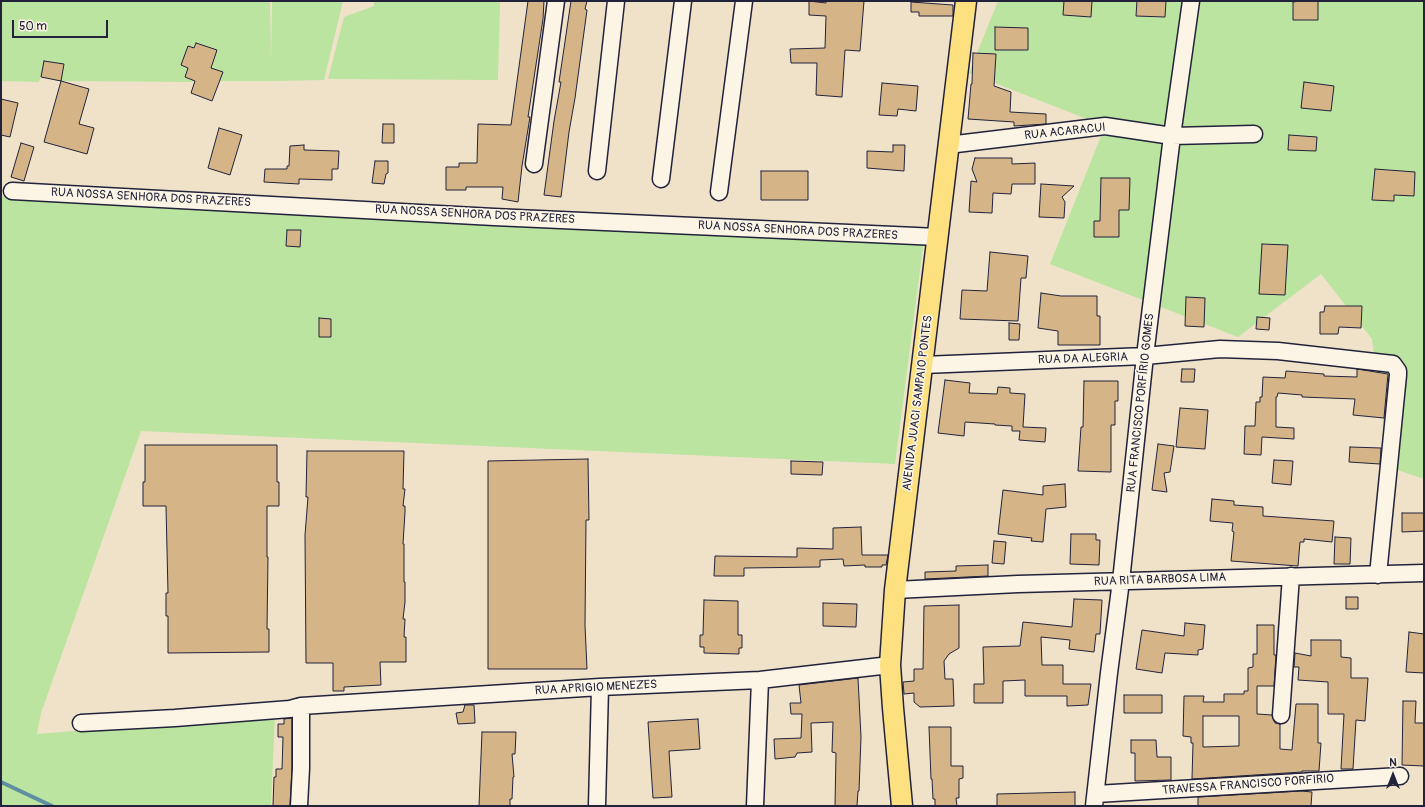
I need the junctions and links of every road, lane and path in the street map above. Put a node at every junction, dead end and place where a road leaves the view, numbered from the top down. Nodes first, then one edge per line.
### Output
1 (556, 1) edge
2 (616, 1) edge
3 (683, 1) edge
4 (744, 1) edge
5 (966, 1) edge
6 (1191, 1) edge
7 (1254, 134) dead end
8 (1172, 136) junction
9 (948, 145) junction
10 (534, 164) dead end
11 (597, 172) dead end
12 (661, 179) dead end
13 (12, 191) dead end
14 (719, 192) dead end
15 (938, 237) junction
16 (1145, 356) junction
17 (923, 365) junction
18 (1424, 573) edge
19 (1378, 574) junction
20 (1291, 576) junction
21 (1121, 581) junction
22 (895, 590) junction
23 (890, 664) junction
24 (760, 680) junction
25 (600, 687) junction
26 (301, 706) junction
27 (1281, 714) dead end
28 (80, 723) dead end
29 (1400, 776) dead end
30 (1095, 800) edge
31 (299, 806) edge
32 (597, 806) edge
33 (755, 806) edge
34 (902, 806) edge

1 - 10 street
2 - 11 street
3 - 12 street
4 - 14 street
5 - 9 main road, AVENIDA JUACI SAMPAIO PONTES
6 - 8 street, RUA FRANCISCO PORFÍRIO GOMES
7 - 8 street, RUA ACARACUI
8 - 9 street, RUA ACARACUI
8 - 16 street, RUA FRANCISCO PORFÍRIO GOMES
9 - 15 main road, AVENIDA JUACI SAMPAIO PONTES
13 - 15 street, RUA NOSSA SENHORA DOS PRAZERES
15 - 17 main road, AVENIDA JUACI SAMPAIO PONTES
16 - 17 street, RUA DA ALEGRIA
16 - 19 street, RUA DA ALEGRIA
16 - 21 street, RUA FRANCISCO PORFÍRIO GOMES
17 - 22 main road, AVENIDA JUACI SAMPAIO PONTES
18 - 19 street, RUA RITA BARBOSA LIMA
19 - 20 street, RUA RITA BARBOSA LIMA
20 - 21 street, RUA RITA BARBOSA LIMA
20 - 27 street
21 - 22 street, RUA RITA BARBOSA LIMA
21 - 30 street, RUA FRANCISCO PORFÍRIO GOMES
22 - 23 main road, AVENIDA JUACI SAMPAIO PONTES
23 - 24 street, RUA APRIGIO MENEZES
23 - 34 main road, AVENIDA JUACI SAMPAIO PONTES
24 - 25 street, RUA APRIGIO MENEZES
24 - 33 street
25 - 26 street, RUA APRIGIO MENEZES
25 - 32 street
26 - 28 street, RUA APRIGIO MENEZES
26 - 31 street
29 - 30 street, TRAVESSA FRANCISCO PORFIRIO

